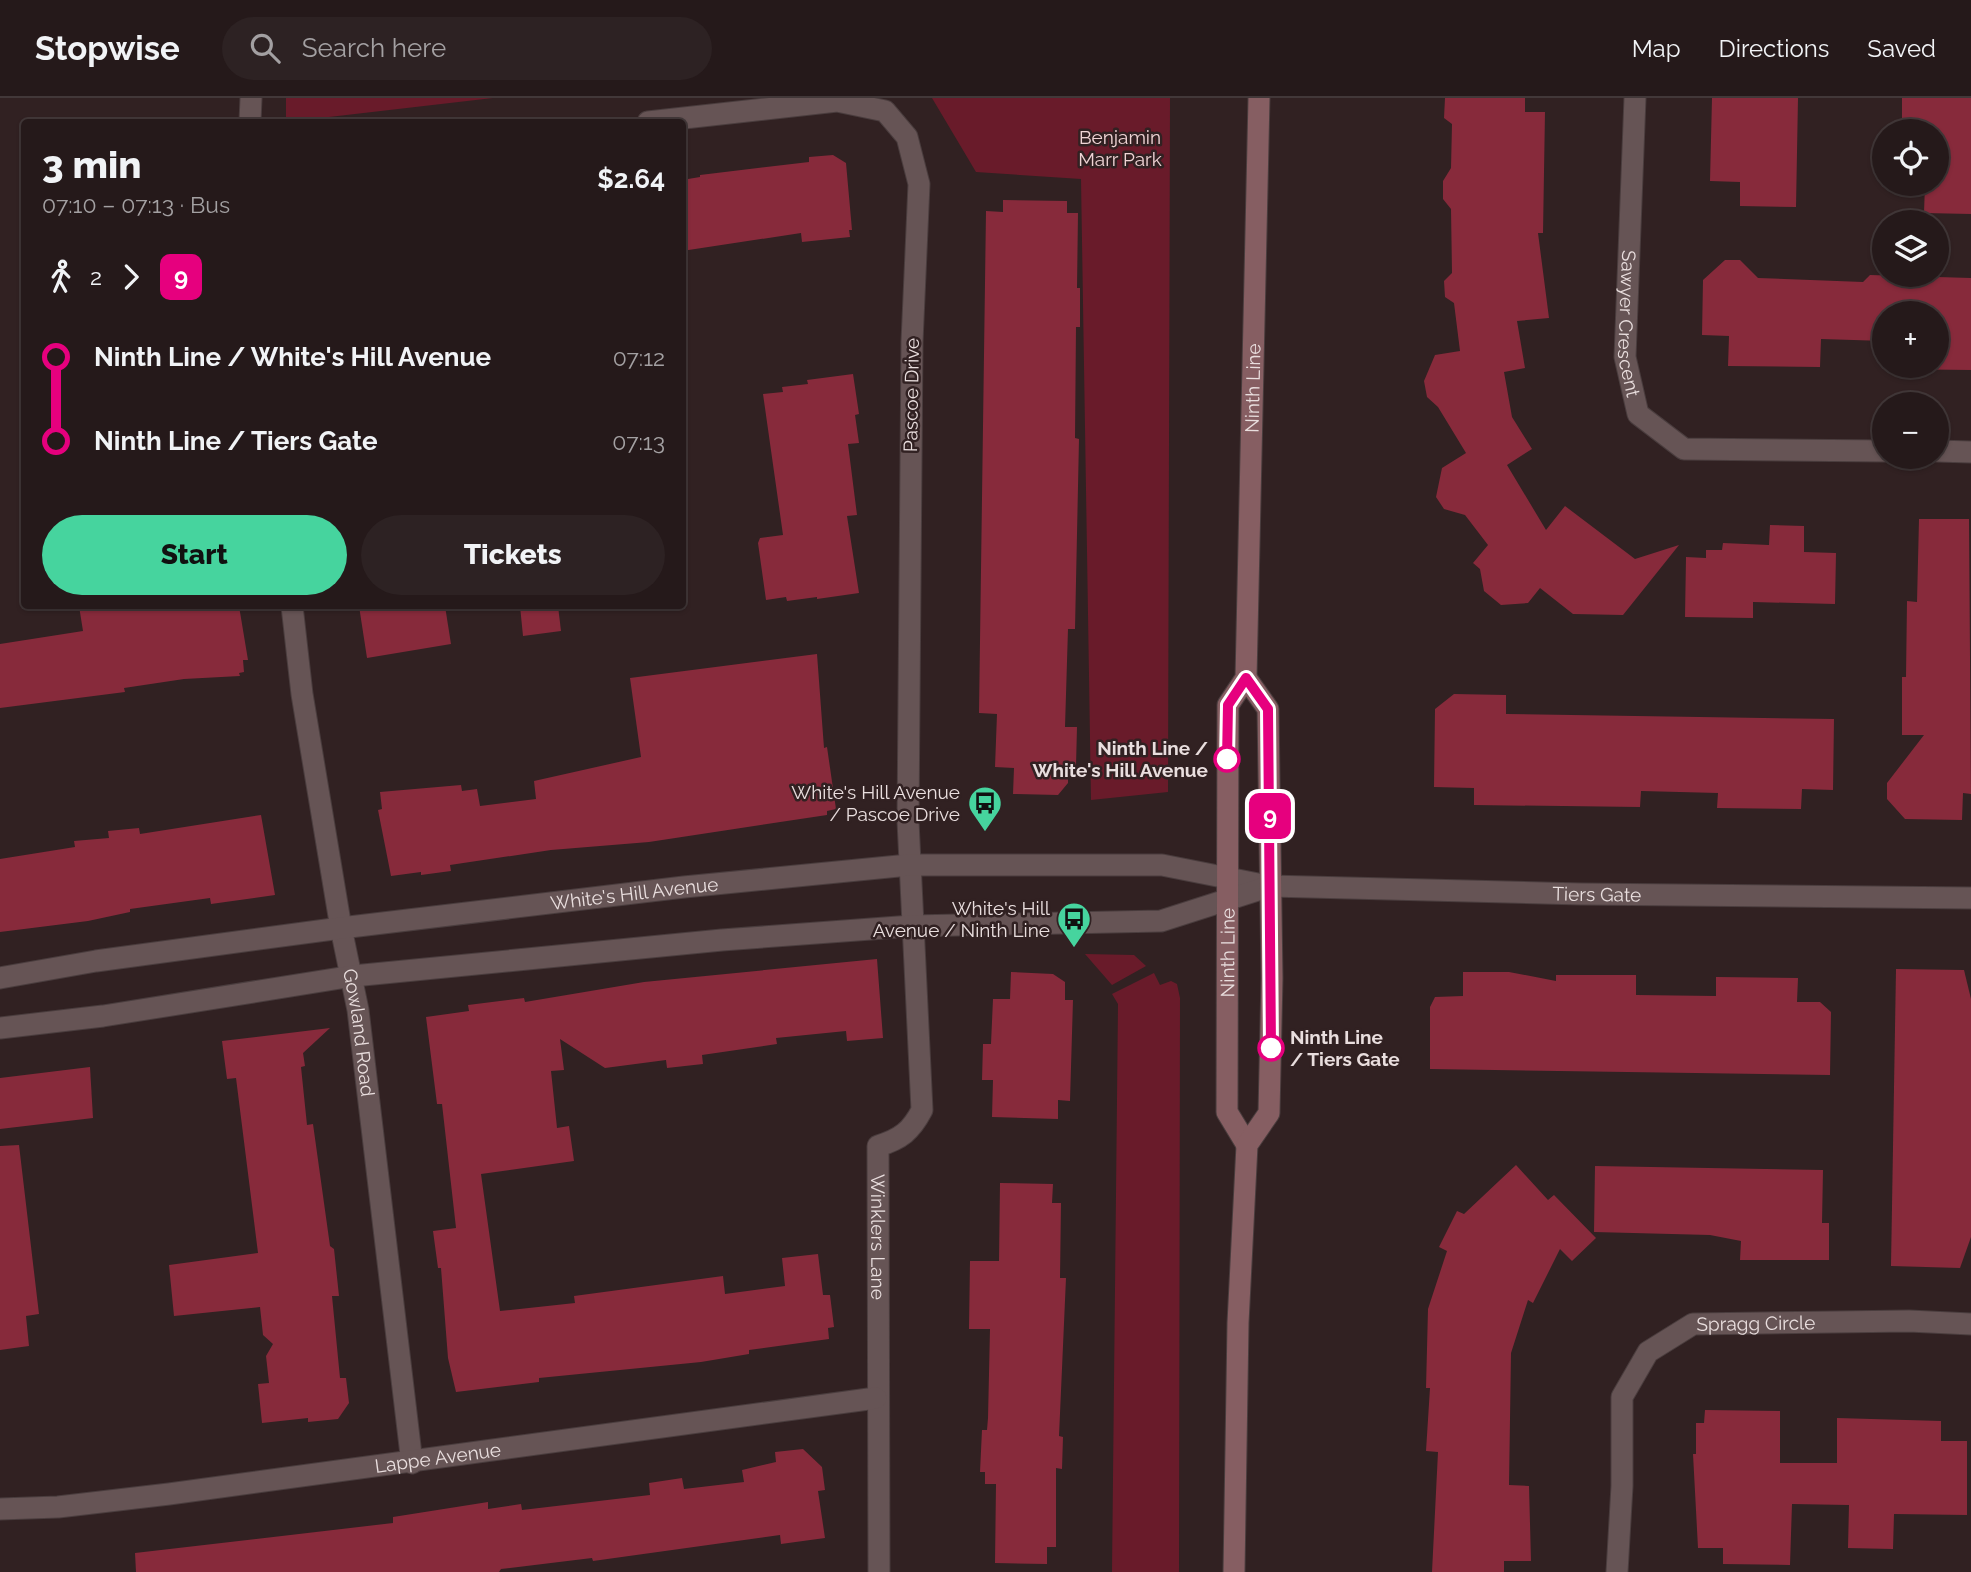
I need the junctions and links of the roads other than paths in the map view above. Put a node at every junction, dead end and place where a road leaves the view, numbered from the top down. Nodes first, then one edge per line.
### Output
1 (251, 98) edge
2 (1259, 98) edge
3 (1635, 98) edge
4 (250, 119) edge
5 (675, 119) edge
6 (1872, 451) edge
7 (1949, 451) edge
8 (1971, 452) edge
9 (292, 609) edge
10 (1246, 678) junction
11 (909, 865) junction
12 (1225, 878) junction
13 (1270, 886) junction
14 (1971, 898) edge
15 (1225, 901) junction
16 (912, 926) junction
17 (341, 928) junction
18 (353, 976) junction
19 (0, 978) edge
20 (0, 1028) edge
21 (1247, 1145) junction
22 (1971, 1324) edge
23 (876, 1398) junction
24 (412, 1463) junction
25 (0, 1509) edge
26 (879, 1572) edge
27 (1234, 1572) edge
28 (1617, 1572) edge

1 - 4 street
2 - 10 main road, Ninth Line
3 - 6 street, Sawyer Crescent
5 - 11 street, Pascoe Drive
7 - 8 street
9 - 17 street, Gowland Road
10 - 12 main road, Ninth Line
10 - 13 main road
11 - 12 street, White's Hill Avenue
11 - 16 street, Pascoe Drive
11 - 17 street, White's Hill Avenue
12 - 13 street, White's Hill Avenue
12 - 15 main road, Ninth Line
13 - 14 street, Tiers Gate
13 - 15 street, Tiers Gate
13 - 21 main road
15 - 16 street
15 - 21 main road, Ninth Line
16 - 18 street
16 - 23 street, Winklers Lane
17 - 18 street, Gowland Road
17 - 19 street, White's Hill Avenue
18 - 20 street
18 - 24 street, Gowland Road
21 - 27 main road
22 - 28 street, Spragg Circle
23 - 24 street, Lappe Avenue
23 - 26 street, Winklers Lane
24 - 25 street, Lappe Avenue

